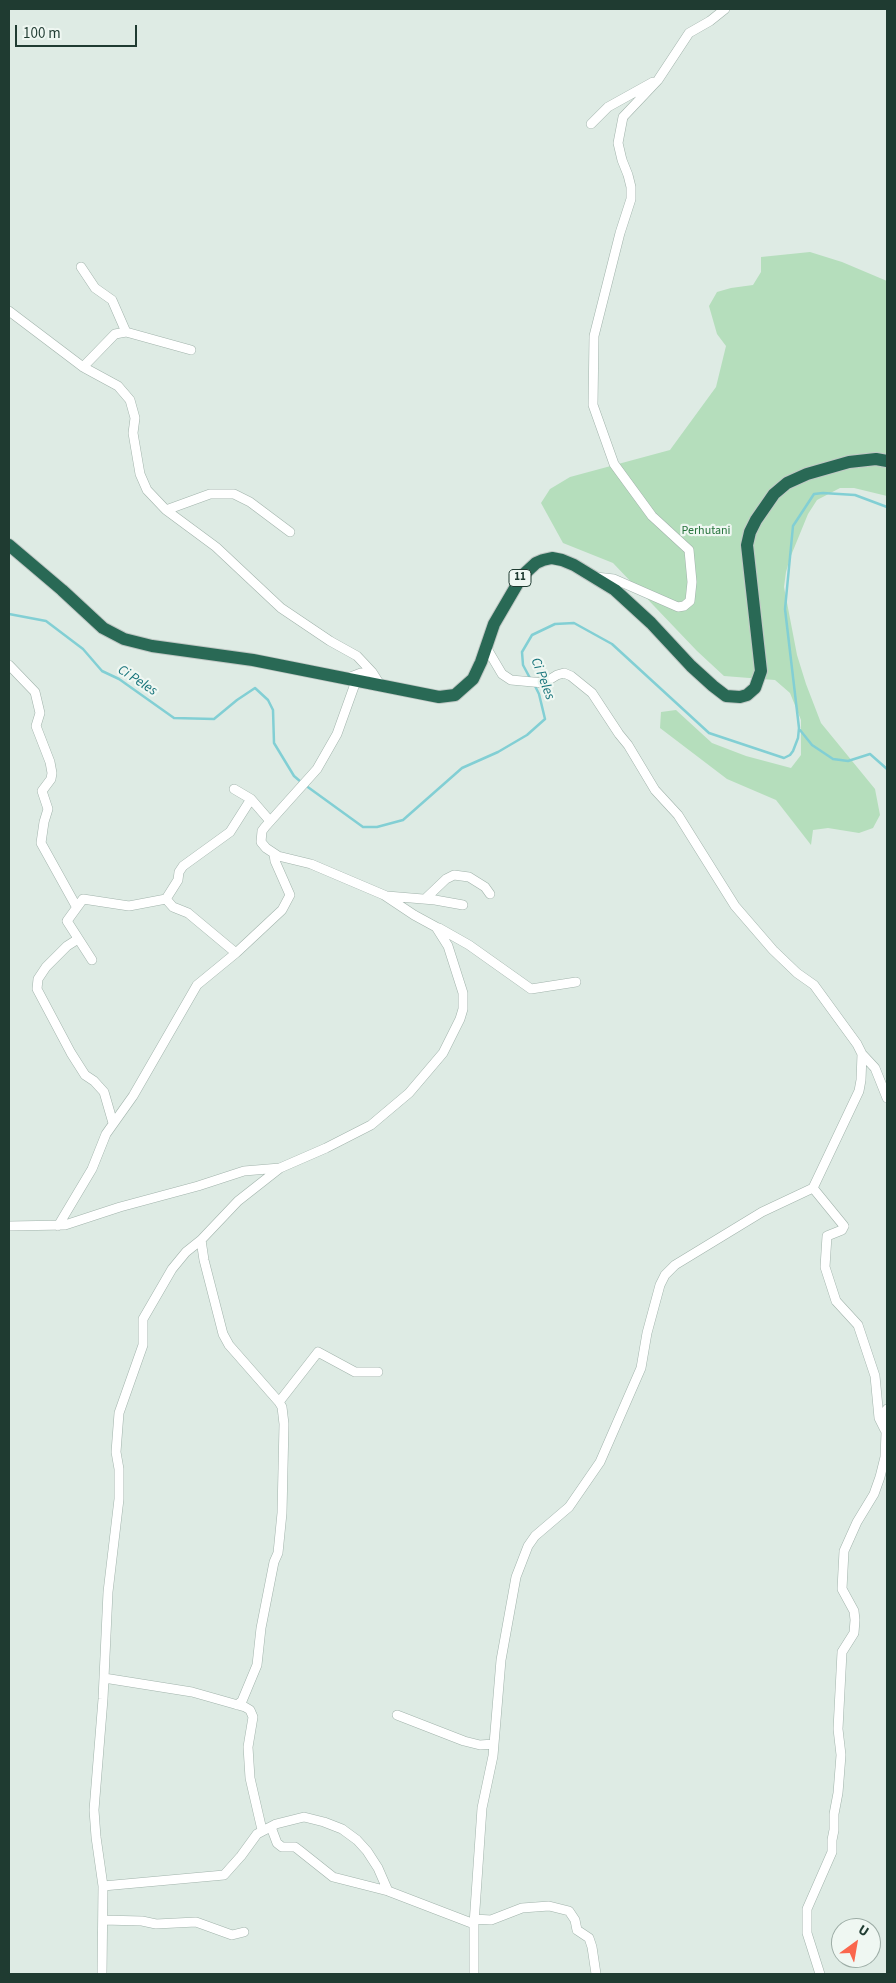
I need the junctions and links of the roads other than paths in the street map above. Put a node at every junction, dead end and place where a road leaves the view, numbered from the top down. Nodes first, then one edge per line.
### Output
1 (725, 9) edge
2 (658, 80) junction
3 (590, 124) dead end
4 (81, 267) dead end
5 (9, 311) edge
6 (126, 332) junction
7 (191, 350) dead end
8 (83, 367) junction
9 (887, 461) edge
10 (166, 510) junction
11 (290, 532) dead end
12 (9, 545) edge
13 (596, 577) junction
14 (486, 647) junction
15 (9, 665) edge
16 (372, 672) junction
17 (351, 680) junction
18 (381, 686) junction
19 (234, 789) dead end
20 (251, 799) junction
21 (270, 821) junction
22 (274, 854) junction
23 (490, 894) dead end
24 (384, 896) junction
25 (166, 899) junction
26 (424, 899) junction
27 (463, 905) dead end
28 (76, 906) junction
29 (436, 927) junction
30 (78, 939) junction
31 (236, 953) junction
32 (92, 960) dead end
33 (576, 982) dead end
34 (862, 1054) junction
35 (887, 1098) edge
36 (114, 1123) junction
37 (280, 1168) junction
38 (813, 1188) junction
39 (9, 1226) edge
40 (58, 1226) junction
41 (202, 1240) junction
42 (378, 1372) dead end
43 (279, 1402) junction
44 (887, 1409) edge
45 (886, 1430) junction
46 (104, 1678) junction
47 (237, 1705) junction
48 (397, 1715) dead end
49 (494, 1744) junction
50 (266, 1829) junction
51 (103, 1886) junction
52 (388, 1891) junction
53 (103, 1920) junction
54 (474, 1921) junction
55 (244, 1932) dead end
56 (102, 1974) edge
57 (474, 1974) edge
58 (596, 1974) edge
59 (820, 1974) edge

1 - 2 street
2 - 3 street
2 - 13 street
4 - 6 street
5 - 8 street
6 - 7 street
6 - 8 street
8 - 10 street
9 - 13 highway, 11
10 - 11 street
10 - 16 street
12 - 17 highway, 11
13 - 14 highway, 11
14 - 18 highway, 11
14 - 34 street
15 - 28 street
16 - 17 street
16 - 18 street
17 - 18 highway, 11
17 - 21 street
19 - 20 street
20 - 21 street
20 - 25 street
21 - 22 street
22 - 24 street
22 - 31 street
23 - 26 street
24 - 26 street
24 - 29 street
25 - 28 street
25 - 31 street
26 - 27 street
28 - 30 street
29 - 33 street
29 - 37 street
30 - 32 street
30 - 36 street
31 - 36 street
34 - 35 street
34 - 38 street
36 - 40 street
37 - 40 street
37 - 41 street
38 - 45 street
38 - 49 street
39 - 40 street
41 - 43 street
41 - 46 street
42 - 43 street
43 - 47 street
44 - 45 street
45 - 59 street
46 - 47 street
46 - 51 street
47 - 50 street
48 - 49 street
49 - 54 street
50 - 51 street
50 - 52 street
50 - 52 street
51 - 53 street
52 - 54 street
53 - 55 street
53 - 56 street
54 - 57 street
54 - 58 street

